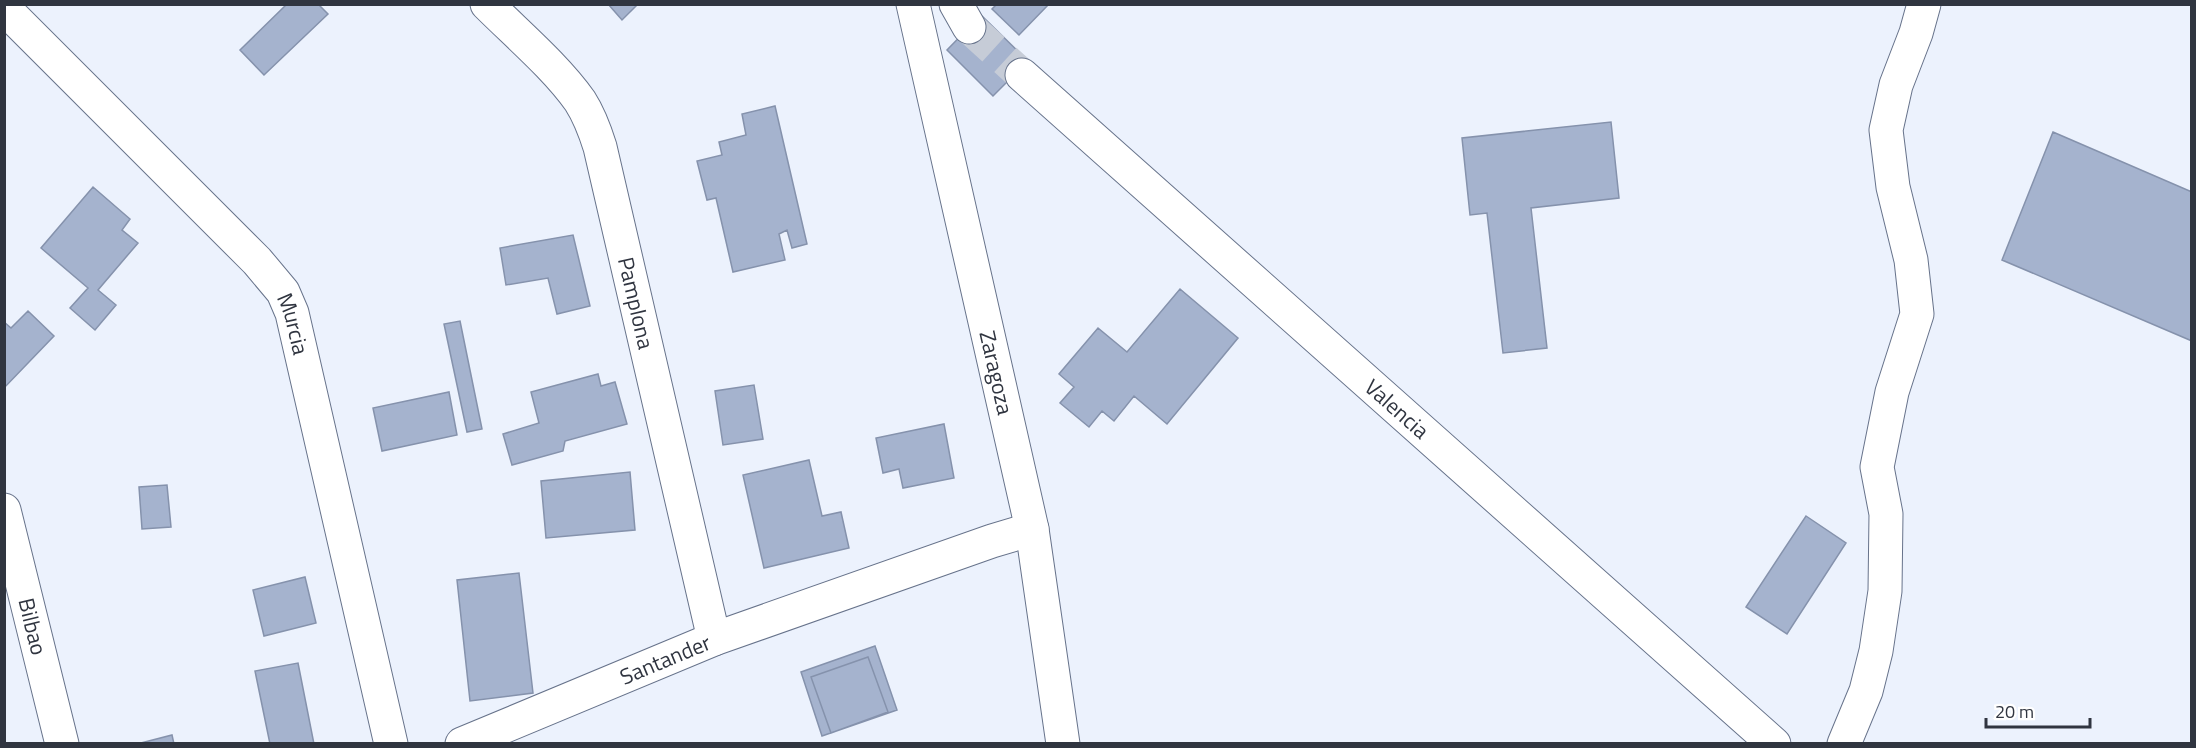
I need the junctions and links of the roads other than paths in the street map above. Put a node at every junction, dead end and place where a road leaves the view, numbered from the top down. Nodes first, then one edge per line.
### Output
1 (487, 4) edge
2 (914, 4) edge
3 (1924, 4) edge
4 (4, 8) edge
5 (1022, 75) tunnel mouth
6 (4, 510) edge
7 (1032, 529) junction
8 (714, 639) junction
9 (62, 744) edge
10 (391, 744) edge
11 (462, 744) edge
12 (1063, 744) edge
13 (1774, 744) edge
14 (1844, 744) edge

1 - 8 street, Pamplona
2 - 7 street, Zaragoza
3 - 14 street
4 - 10 street, Murcia
5 - 13 street, Valencia
6 - 9 street, Bilbao
7 - 8 street, Santander
7 - 12 street, Zaragoza
8 - 11 street, Santander

